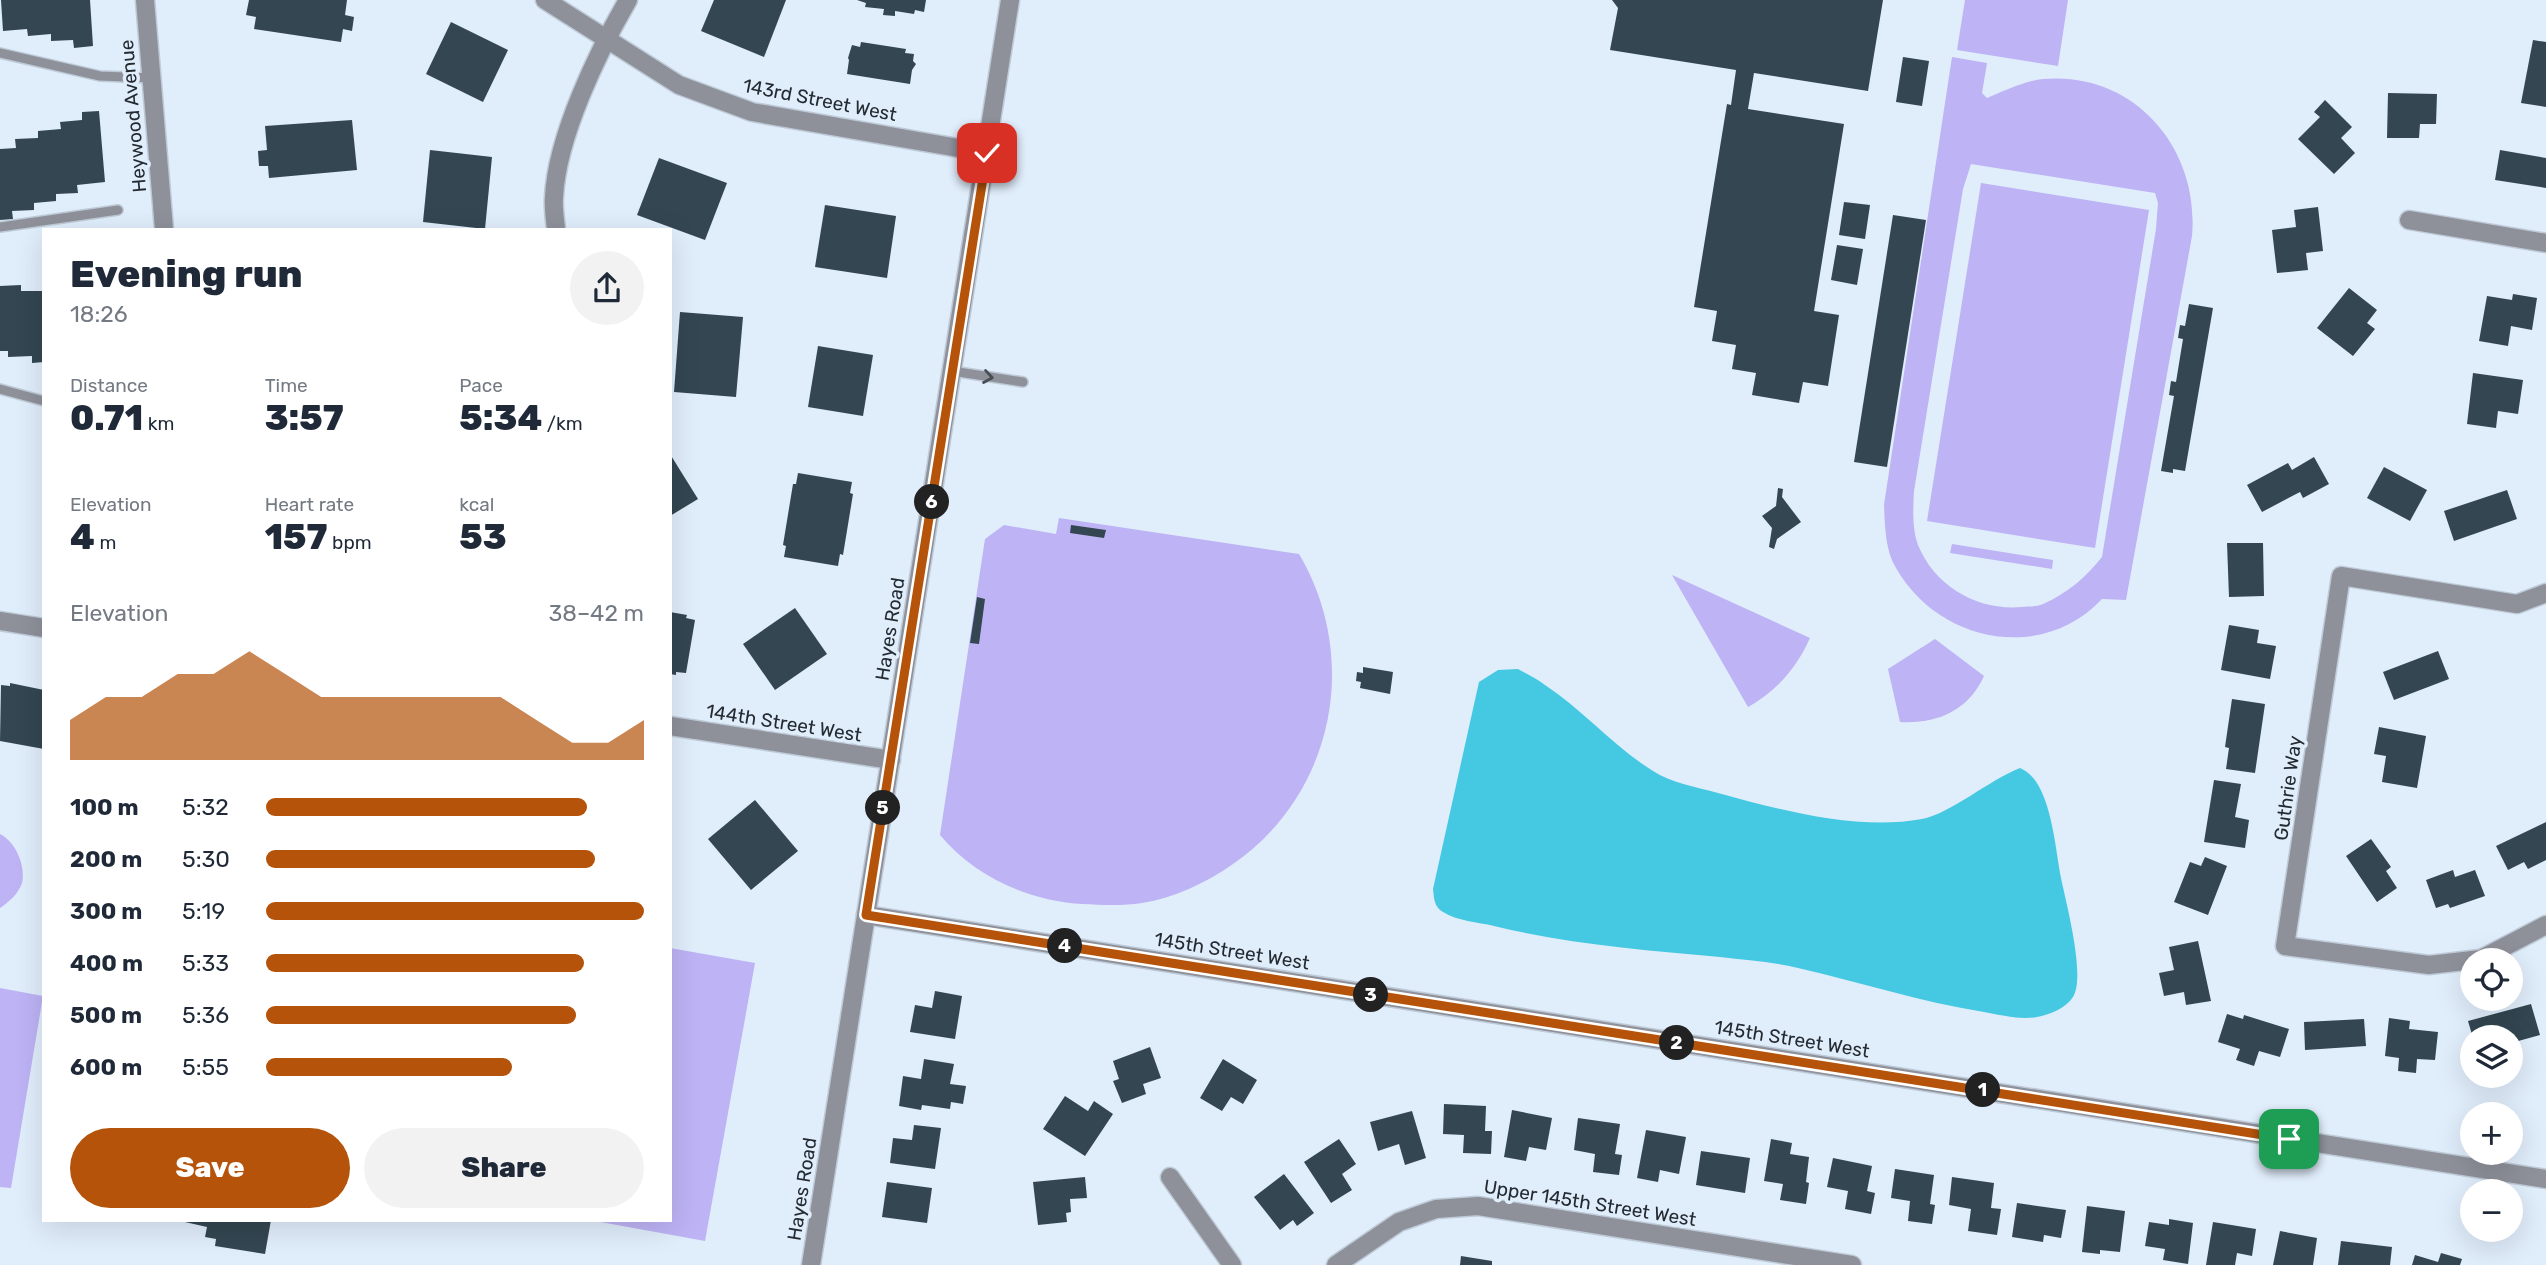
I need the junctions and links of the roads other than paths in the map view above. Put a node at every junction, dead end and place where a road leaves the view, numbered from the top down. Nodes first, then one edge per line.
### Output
1 (145, 0) edge
2 (545, 0) edge
3 (628, 0) edge
4 (1010, 0) edge
5 (606, 39) junction
6 (0, 53) edge
7 (151, 78) junction
8 (987, 153) junction
9 (118, 210) dead end
10 (2409, 220) dead end
11 (0, 227) edge
12 (164, 228) edge
13 (556, 228) edge
14 (2546, 243) edge
15 (952, 371) junction
16 (1023, 382) dead end
17 (0, 389) edge
18 (42, 400) edge
19 (2546, 593) edge
20 (0, 621) edge
21 (42, 628) edge
22 (672, 726) edge
23 (891, 761) junction
24 (866, 915) junction
25 (2546, 925) edge
26 (1170, 1177) dead end
27 (2546, 1179) edge
28 (811, 1265) edge
29 (1232, 1265) edge
30 (1336, 1265) edge
31 (1852, 1265) edge

1 - 7 street, Heywood Avenue
2 - 5 street, 143rd Street West
3 - 5 street
4 - 8 street, Hayes Road
5 - 8 street, 143rd Street West
5 - 13 street
6 - 7 lane
7 - 12 street, Heywood Avenue
8 - 15 street, Hayes Road
9 - 11 lane
10 - 14 street
15 -> 16 lane
15 - 23 street, Hayes Road
17 - 18 lane
19 - 25 street, Guthrie Way
20 - 21 street
22 - 23 street, 144th Street West
23 - 24 street, Hayes Road
24 - 27 street, 145th Street West
24 - 28 street, Hayes Road
26 - 29 street
30 - 31 street, Upper 145th Street West

